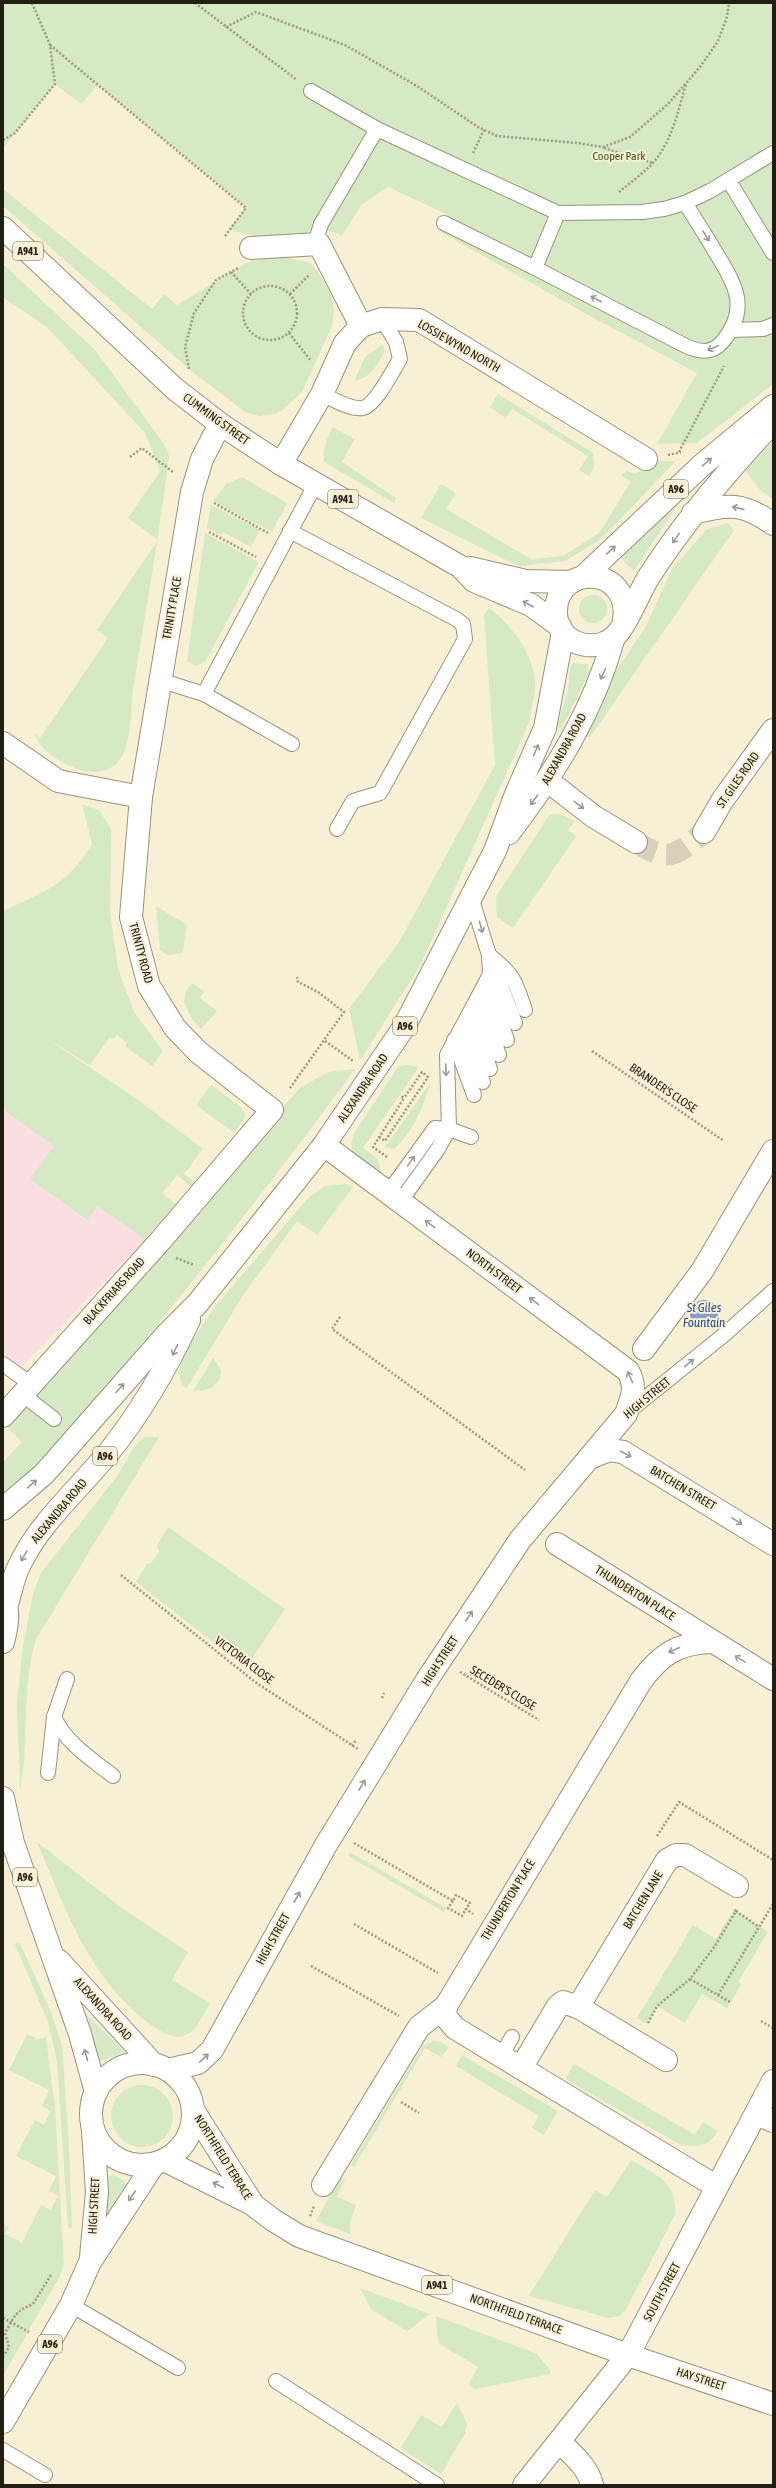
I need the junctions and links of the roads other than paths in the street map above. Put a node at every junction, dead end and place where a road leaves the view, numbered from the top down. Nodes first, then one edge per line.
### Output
1 (311, 91) road end
2 (377, 129) junction
3 (773, 153) edge
4 (730, 181) junction
5 (685, 203) junction
6 (558, 213) junction
7 (444, 223) dead end
8 (3, 228) edge
9 (319, 244) junction
10 (773, 253) edge
11 (246, 257) road end
12 (535, 268) junction
13 (382, 319) junction
14 (773, 325) edge
15 (361, 326) junction
16 (732, 330) junction
17 (324, 390) junction
18 (773, 406) edge
19 (773, 422) edge
20 (220, 424) junction
21 (646, 459) dead end
22 (281, 464) junction
23 (316, 483) junction
24 (693, 513) junction
25 (773, 524) edge
26 (287, 536) junction
27 (461, 567) junction
28 (577, 580) junction
29 (619, 628) junction
30 (561, 629) junction
31 (159, 680) junction
32 (204, 694) junction
33 (773, 730) edge
34 (3, 743) edge
35 (292, 744) dead end
36 (548, 781) junction
37 (141, 797) junction
38 (337, 829) dead end
39 (704, 832) tunnel mouth
40 (636, 842) tunnel mouth
41 (495, 851) junction
42 (472, 900) junction
43 (489, 955) junction
44 (486, 982) junction
45 (479, 997) junction
46 (524, 1010) dead end
47 (470, 1013) junction
48 (515, 1024) dead end
49 (462, 1027) junction
50 (454, 1040) junction
51 (507, 1040) dead end
52 (499, 1055) dead end
53 (490, 1069) dead end
54 (483, 1082) dead end
55 (474, 1095) dead end
56 (449, 1129) junction
57 (324, 1145) junction
58 (438, 1149) junction
59 (773, 1151) edge
60 (225, 1167) joint
61 (394, 1197) junction
62 (773, 1291) edge
63 (198, 1303) junction
64 (644, 1349) dead end
65 (3, 1364) edge
66 (26, 1389) junction
67 (626, 1414) junction
68 (3, 1416) edge
69 (54, 1419) dead end
70 (589, 1458) junction
71 (3, 1509) edge
72 (557, 1544) dead end
73 (773, 1544) edge
74 (5, 1599) edge
75 (3, 1642) edge
76 (712, 1642) junction
77 (67, 1679) dead end
78 (773, 1679) edge
79 (54, 1717) junction
80 (48, 1773) dead end
81 (113, 1776) dead end
82 (3, 1798) edge
83 (733, 1884) road end
84 (53, 1954) junction
85 (446, 2006) junction
86 (578, 2007) junction
87 (512, 2037) dead end
88 (501, 2056) junction
89 (666, 2060) dead end
90 (161, 2067) junction
91 (521, 2068) junction
92 (773, 2081) edge
93 (96, 2092) junction
94 (193, 2110) junction
95 (765, 2118) edge
96 (93, 2127) junction
97 (159, 2162) junction
98 (322, 2185) dead end
99 (718, 2187) junction
100 (252, 2204) junction
101 (90, 2262) junction
102 (71, 2305) junction
103 (628, 2355) junction
104 (178, 2368) dead end
105 (276, 2381) dead end
106 (773, 2404) edge
107 (3, 2422) edge
108 (560, 2442) junction
109 (3, 2450) edge
110 (45, 2475) dead end
111 (436, 2485) edge
112 (524, 2485) edge
113 (592, 2485) edge

1 - 2 lane
2 - 6 lane
2 - 9 lane
3 - 4 lane
4 - 5 lane
4 - 10 lane
5 - 6 lane
5 -> 16 lane
6 - 12 lane
7 - 12 lane
8 - 20 main road, CUMMING STREET / A941
9 - 11 main road
9 - 15 main road
16 -> 12 lane
13 - 15 main road, LOSSIE WYND NORTH
13 - 17 lane
13 - 21 main road, LOSSIE WYND NORTH
14 - 16 lane
15 - 17 main road
17 - 22 main road
28 -> 18 main road, A96
19 - 24 main road, A96
20 - 22 main road, CUMMING STREET / A941
20 - 31 main road, TRINITY PLACE
22 - 23 main road, CUMMING STREET / A941
23 - 26 lane
23 - 27 main road, CUMMING STREET / A941
25 -> 24 main road
24 -> 29 main road, A96
26 - 32 lane
26 - 38 lane
27 - 28 main road, CUMMING STREET / A941
30 -> 27 main road, CUMMING STREET / A941
28 - 29 main road, A96
28 - 30 main road, A96
29 - 30 main road
29 -> 36 main road, ALEXANDRA ROAD / A96
41 -> 30 main road, ALEXANDRA ROAD / A96
31 - 32 lane
31 - 37 main road, TRINITY PLACE
32 - 35 lane
33 - 39 main road, ST. GILES ROAD
34 - 37 main road
36 -> 40 main road
36 -> 41 main road, ALEXANDRA ROAD / A96
37 - 60 main road, TRINITY ROAD
41 - 42 main road, ALEXANDRA ROAD / A96
42 -> 43 lane
42 - 57 main road, ALEXANDRA ROAD / A96
43 - 44 lane
43 - 46 lane
43 - 48 lane
44 - 45 lane
44 - 51 lane
45 - 47 lane
45 - 52 lane
47 - 49 lane
47 - 53 lane
49 - 50 lane
49 - 54 lane
50 - 55 lane
50 -> 56 lane
56 - 58 lane
56 - 58 lane
61 -> 56 lane
57 - 61 main road, NORTH STREET
57 - 63 main road, ALEXANDRA ROAD / A96
58 - 61 lane
59 - 64 main road
60 - 66 main road, BLACKFRIARS ROAD
67 -> 61 main road, NORTH STREET
67 -> 62 lane, HIGH STREET
71 -> 63 main road, ALEXANDRA ROAD / A96
63 -> 74 main road, ALEXANDRA ROAD / A96
65 - 66 lane
66 - 68 main road, BLACKFRIARS ROAD
66 - 69 lane
67 - 70 main road, HIGH STREET
70 -> 73 main road, BATCHEN STREET
90 -> 70 main road, HIGH STREET
72 - 76 main road, THUNDERTON PLACE
74 - 75 main road, ALEXANDRA ROAD / A96
78 -> 76 main road, THUNDERTON PLACE
76 -> 85 main road, THUNDERTON PLACE
77 - 79 lane
79 - 80 lane
79 - 81 lane
82 - 84 main road, ALEXANDRA ROAD / A96
83 - 86 main road, BATCHEN LANE
84 - 90 main road, ALEXANDRA ROAD / A96
93 -> 84 main road, ALEXANDRA ROAD / A96
85 - 88 main road
85 - 98 main road, THUNDERTON PLACE
86 - 89 main road
86 - 91 main road
87 - 88 lane
88 - 91 main road
90 - 93 main road, A96
90 - 94 main road, A96
91 - 99 main road
92 - 95 main road, SOUTH STREET
93 - 96 main road, A96
94 - 97 main road, A96
94 - 100 main road, NORTHFIELD TERRACE / A941
95 - 99 main road, SOUTH STREET
96 - 97 main road, A96
96 - 101 main road, HIGH STREET / A96
100 -> 97 main road, NORTHFIELD TERRACE / A941
97 -> 101 main road, HIGH STREET / A96
99 - 103 main road, SOUTH STREET
100 - 103 main road, NORTHFIELD TERRACE / A941
101 - 102 main road, HIGH STREET / A96
102 - 104 lane
102 - 107 main road, HIGH STREET / A96
103 - 106 main road, HAY STREET / A941
103 - 108 main road, SOUTH STREET
105 - 111 lane
108 - 112 main road, SOUTH STREET
108 - 113 main road
109 - 110 lane

